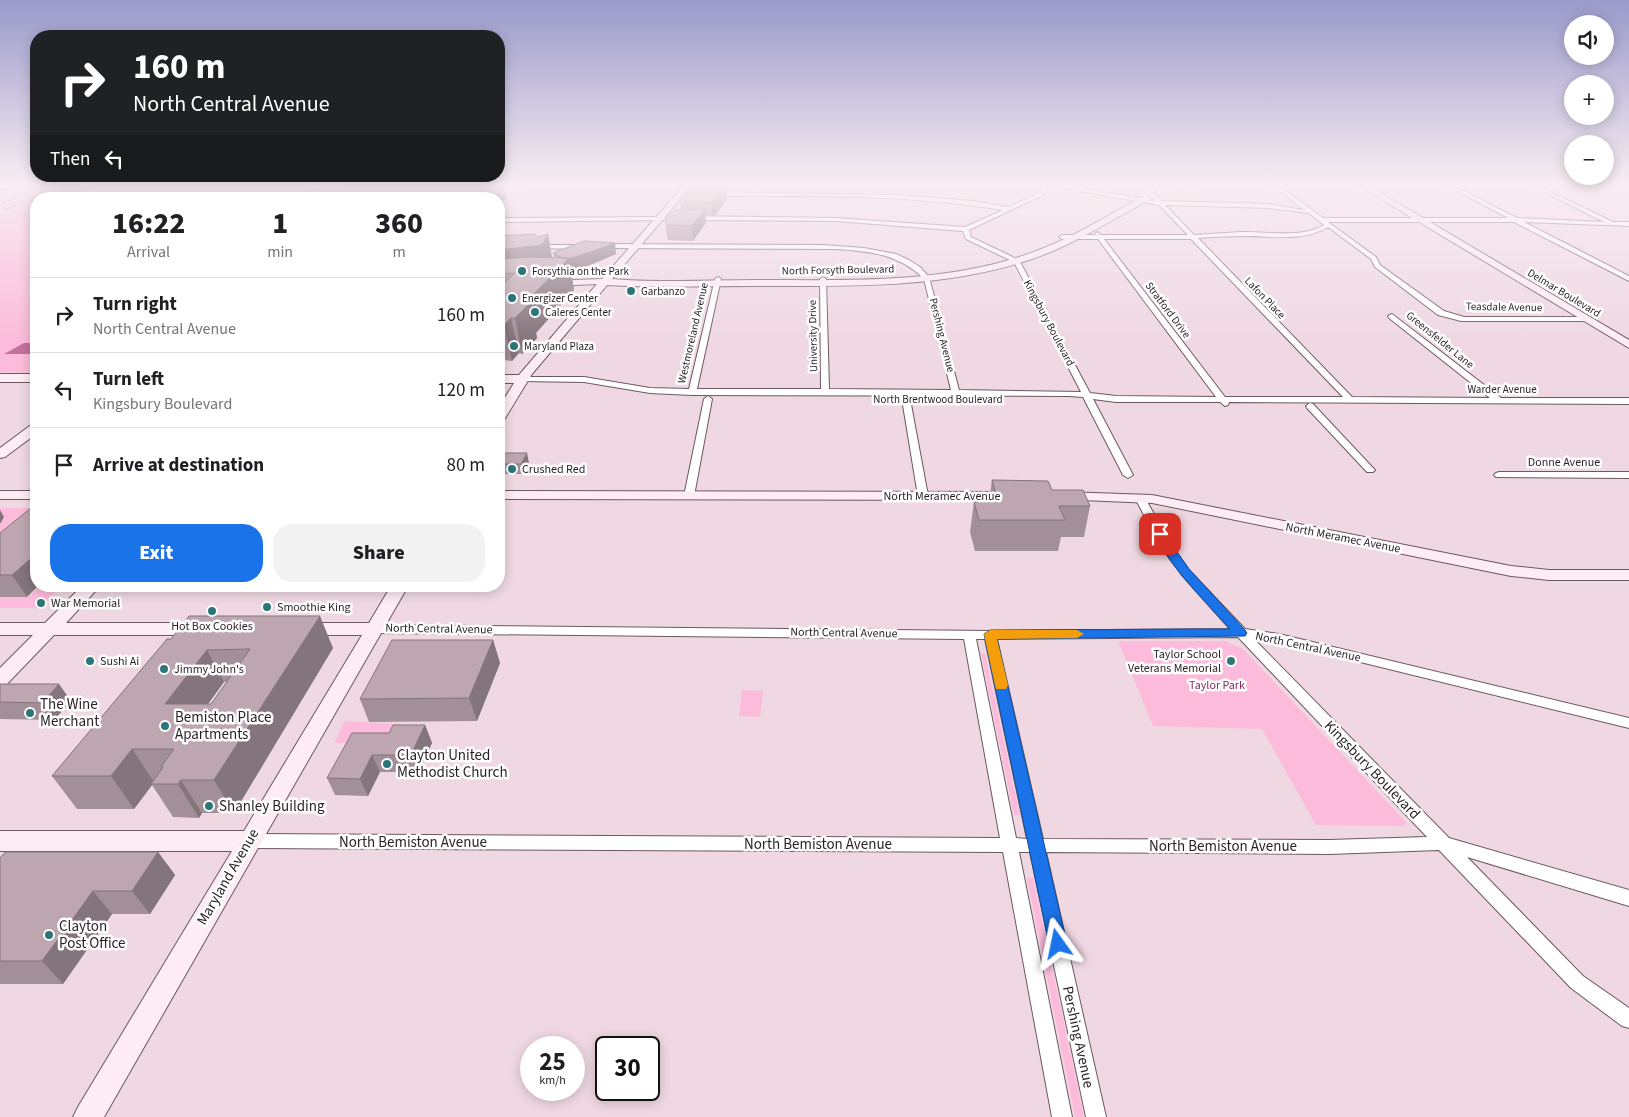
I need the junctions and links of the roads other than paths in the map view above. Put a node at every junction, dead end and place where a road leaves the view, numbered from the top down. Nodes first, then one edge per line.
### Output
1 (645, 235) edge
2 (958, 235) edge
3 (1066, 235) edge
4 (1077, 235) edge
5 (1223, 235) edge
6 (1342, 235) edge
7 (1445, 235) edge
8 (1543, 235) edge
9 (1062, 237) junction
10 (1074, 237) junction
11 (1100, 237) junction
12 (1191, 237) junction
13 (968, 238) joint
14 (635, 246) junction
15 (526, 247) edge
16 (627, 256) junction
17 (1371, 256) junction
18 (1013, 259) junction
19 (1378, 266) junction
20 (925, 276) junction
21 (1629, 279) edge
22 (606, 281) junction
23 (718, 281) junction
24 (823, 281) junction
25 (1392, 316) dead end
26 (1586, 319) junction
27 (1629, 345) edge
28 (0, 378) edge
29 (30, 378) edge
30 (505, 379) edge
31 (522, 379) junction
32 (692, 392) junction
33 (825, 392) junction
34 (956, 392) junction
35 (1089, 398) junction
36 (708, 399) junction
37 (906, 399) junction
38 (1498, 400) junction
39 (1629, 401) edge
40 (1224, 402) junction
41 (1352, 402) junction
42 (1310, 406) junction
43 (505, 407) edge
44 (30, 432) edge
45 (0, 454) edge
46 (1370, 470) dead end
47 (1499, 474) dead end
48 (1128, 475) dead end
49 (1629, 475) edge
50 (505, 494) edge
51 (30, 495) edge
52 (0, 496) edge
53 (689, 496) junction
54 (923, 496) junction
55 (1024, 496) edge
56 (1050, 496) edge
57 (1140, 498) junction
58 (1629, 575) edge
59 (86, 592) edge
60 (397, 592) edge
61 (0, 629) edge
62 (49, 629) junction
63 (213, 629) edge
64 (282, 629) edge
65 (375, 629) junction
66 (1241, 633) junction
67 (969, 634) junction
68 (990, 634) junction
69 (0, 679) edge
70 (1629, 723) edge
71 (0, 842) edge
72 (248, 842) junction
73 (1442, 844) junction
74 (1009, 845) junction
75 (1037, 845) junction
76 (1629, 898) edge
77 (1629, 1019) edge
78 (88, 1117) edge
79 (1062, 1117) edge
80 (1096, 1117) edge

1 - 14 street
2 - 13 street
3 - 9 street, North Forsyth Boulevard
4 - 10 street, North Forsyth Boulevard
5 - 12 street
6 - 17 street, Teasdale Avenue
7 - 26 street, Delmar Boulevard
8 - 21 street
9 - 10 street
9 - 18 street, North Forsyth Boulevard
10 - 11 street
10 - 18 street, North Forsyth Boulevard
11 - 12 street
11 - 40 street, Stratford Drive
12 - 41 street, Lafon Place
13 - 18 street
14 - 15 street
14 - 16 street
14 - 20 street
16 - 22 street
16 - 22 street, North Forsyth Boulevard
17 - 19 street, Teasdale Avenue
17 - 19 street, Teasdale Avenue
18 - 20 street, North Forsyth Boulevard
18 - 35 street, Kingsbury Boulevard
19 - 26 street, Teasdale Avenue
20 - 24 street, North Forsyth Boulevard
20 - 34 street, Pershing Avenue
22 - 23 street, North Forsyth Boulevard
22 - 31 street
23 - 24 street, North Forsyth Boulevard
23 - 32 street, Westmoreland Avenue
24 - 33 street, University Drive
25 - 38 street, Greensfelder Lane
26 - 27 street, Delmar Boulevard
28 - 29 street
30 - 31 street, North Brentwood Boulevard
31 - 32 street, North Brentwood Boulevard
31 - 36 street, North Brentwood Boulevard
31 - 43 street
32 - 33 street, North Brentwood Boulevard
33 - 34 street, North Brentwood Boulevard
34 - 35 street, North Brentwood Boulevard
35 - 37 street, North Brentwood Boulevard
35 - 40 street, North Brentwood Boulevard
35 - 48 street, Kingsbury Boulevard
36 - 37 street, North Brentwood Boulevard
36 - 53 street
37 - 54 street
38 - 39 street, Warder Avenue
38 - 41 street, Warder Avenue
40 - 41 street, North Brentwood Boulevard
40 - 42 street, North Brentwood Boulevard
41 - 42 street, North Brentwood Boulevard
42 - 46 street
44 - 45 street
47 - 49 street, Donne Avenue
50 - 53 street, North Meramec Avenue
51 - 52 street
53 - 54 street, North Meramec Avenue
54 - 55 street, North Meramec Avenue
56 - 57 street, North Meramec Avenue
57 - 58 street, North Meramec Avenue
57 - 66 street, Kingsbury Boulevard
59 - 62 street
60 - 65 street, Maryland Avenue
61 - 62 street
62 - 63 street
62 - 69 street
64 - 65 street, North Central Avenue
65 - 67 street, North Central Avenue
65 - 72 street, Maryland Avenue
66 - 68 street, North Central Avenue
66 - 70 street, North Central Avenue
66 - 73 street, Kingsbury Boulevard
67 - 68 street, North Central Avenue
67 - 74 street
68 - 75 street, Pershing Avenue
71 - 72 street, North Bemiston Avenue
72 - 74 street, North Bemiston Avenue
72 - 78 main road, Maryland Avenue
73 - 75 street, North Bemiston Avenue
73 - 76 street, North Bemiston Avenue
73 - 77 street, Kingsbury Boulevard
74 - 75 street, North Bemiston Avenue
74 - 79 street
75 - 80 street, Pershing Avenue

